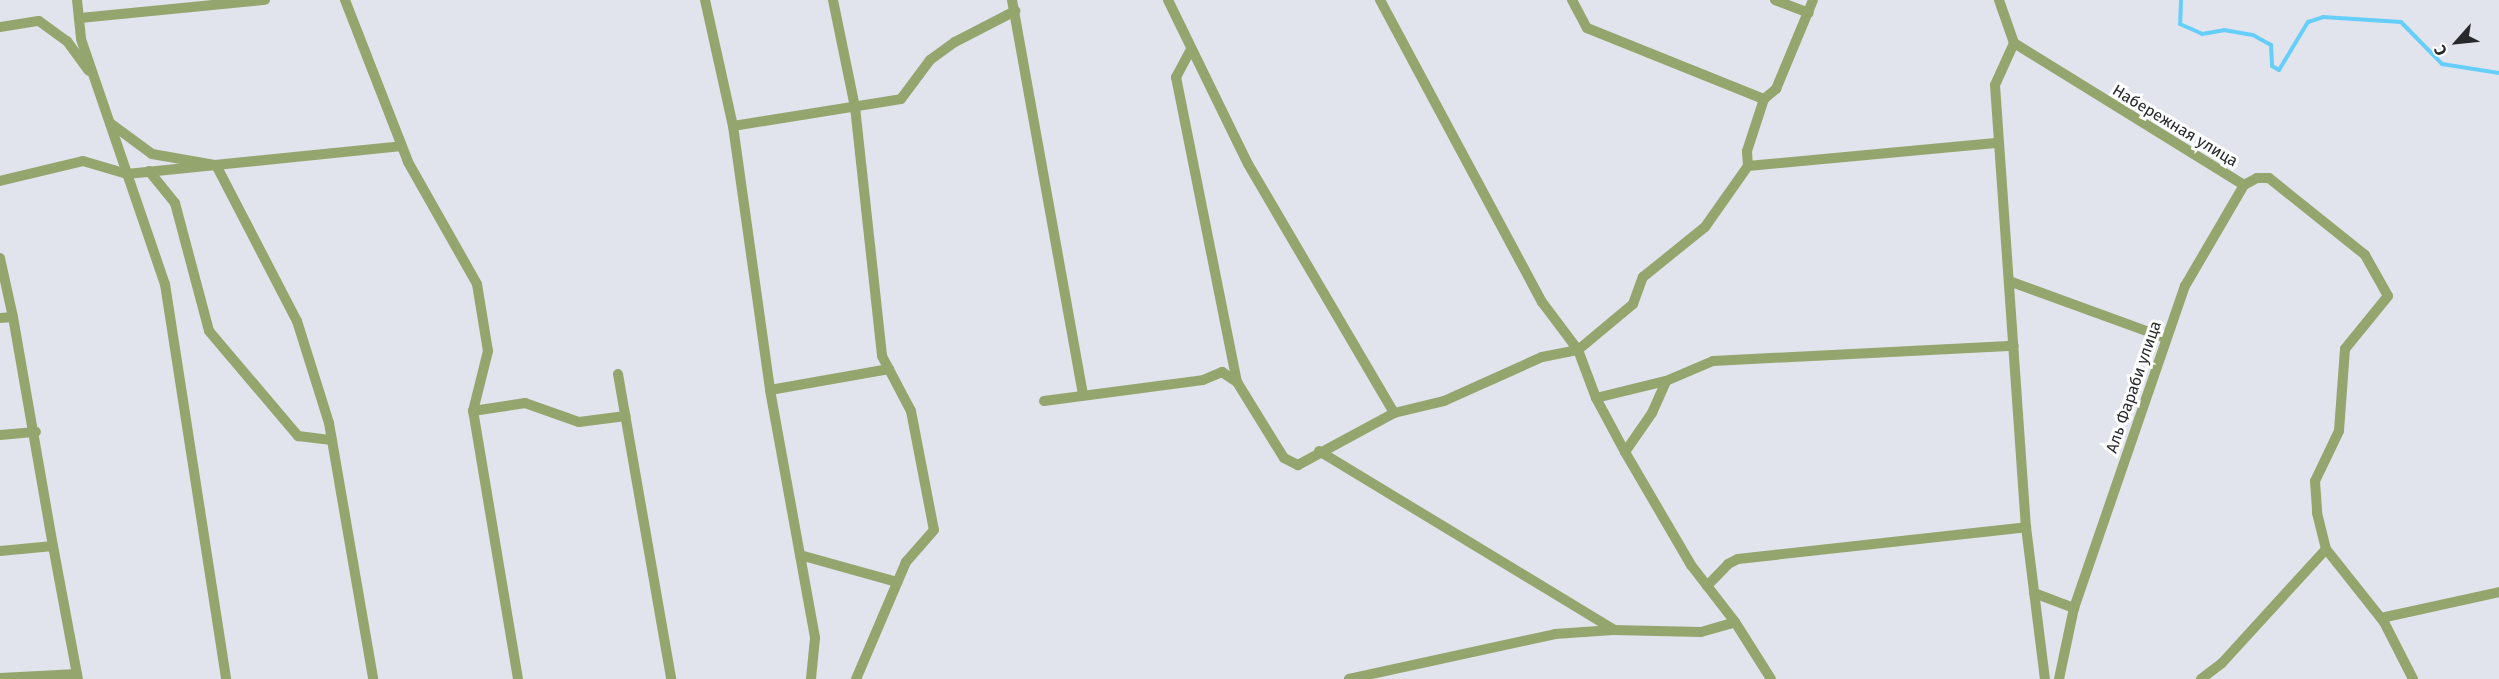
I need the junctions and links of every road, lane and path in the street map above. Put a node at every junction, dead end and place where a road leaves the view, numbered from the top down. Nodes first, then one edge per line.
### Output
1 (77, 0) edge
2 (265, 0) edge
3 (345, 0) edge
4 (705, 0) edge
5 (833, 0) edge
6 (1012, 0) edge
7 (1168, 0) edge
8 (1380, 0) edge
9 (1572, 0) edge
10 (1775, 0) edge
11 (1813, 0) edge
12 (1999, 0) edge
13 (1015, 11) junction
14 (1809, 13) junction
15 (80, 18) junction
16 (0, 27) edge
17 (2014, 43) junction
18 (1190, 51) junction
19 (95, 79) junction
20 (1764, 99) junction
21 (855, 107) junction
22 (110, 123) junction
23 (733, 126) junction
24 (1998, 143) junction
25 (402, 146) junction
26 (216, 165) junction
27 (1748, 166) junction
28 (149, 171) junction
29 (127, 174) junction
30 (0, 181) edge
31 (2244, 185) junction
32 (0, 258) edge
33 (2009, 281) junction
34 (13, 317) junction
35 (0, 318) edge
36 (2166, 338) junction
37 (2014, 346) junction
38 (1578, 350) junction
39 (889, 369) junction
40 (618, 374) dead end
41 (1666, 381) junction
42 (1237, 382) junction
43 (770, 390) junction
44 (1083, 394) junction
45 (1596, 398) junction
46 (1044, 401) dead end
47 (473, 411) junction
48 (1394, 413) junction
49 (626, 416) junction
50 (36, 432) junction
51 (0, 435) edge
52 (332, 440) junction
53 (1320, 451) junction
54 (1625, 452) junction
55 (2026, 527) junction
56 (53, 546) junction
57 (2326, 549) junction
58 (0, 551) edge
59 (800, 555) junction
60 (897, 582) junction
61 (1707, 586) junction
62 (2499, 592) edge
63 (2034, 593) junction
64 (2074, 608) junction
65 (2381, 618) junction
66 (1735, 622) junction
67 (1613, 630) junction
68 (78, 676) edge
69 (0, 678) edge
70 (226, 679) edge
71 (373, 679) edge
72 (518, 679) edge
73 (671, 679) edge
74 (812, 679) edge
75 (856, 679) edge
76 (1348, 679) edge
77 (1771, 679) edge
78 (2045, 679) edge
79 (2059, 679) edge
80 (2201, 679) edge
81 (2413, 679) edge

1 - 15 street
2 - 15 street
3 - 25 street
4 - 23 street
5 - 21 street
6 - 13 street
7 - 18 street
8 - 38 street
9 - 20 street
10 - 14 street
11 - 14 street
12 - 17 street
13 - 21 street
13 - 44 street
14 - 20 street
15 - 19 street
16 - 19 street
17 - 24 street
17 - 31 street, Набережная улица
18 - 42 street
18 - 48 street
19 - 22 street
20 - 27 street
21 - 23 street
21 - 39 street
22 - 26 street
22 - 29 street
23 - 43 street
24 - 27 street
24 - 33 street
25 - 26 street
25 - 47 street
26 - 28 street
26 - 52 street
27 - 38 street
28 - 29 street
28 - 52 street
29 - 30 street
29 - 70 street
31 - 36 street, Аль Фараби улица
31 - 57 street, Набережная улица
32 - 34 street
33 - 36 street
33 - 37 street
34 - 35 street
34 - 50 street
36 - 64 street, Аль Фараби улица
37 - 41 street
37 - 55 street
38 - 45 street
38 - 48 street
39 - 43 street
39 - 60 street
40 - 49 street
41 - 45 street
41 - 54 street
42 - 44 street
42 - 53 street
43 - 59 street
44 - 46 street
45 - 54 street
47 - 49 street
47 - 72 street
48 - 53 street
49 - 73 street
50 - 51 street
50 - 56 street
52 - 71 street
53 - 67 street
54 - 61 street
55 - 61 street
55 - 63 street
56 - 58 street
56 - 68 street
57 - 65 street, Набережная улица
57 - 80 street
59 - 60 street
59 - 74 street
60 - 75 street
61 - 66 street
62 - 65 street
63 - 64 street
63 - 78 street
64 - 79 street, Аль Фараби улица
65 - 81 street, Набережная улица
66 - 67 street
66 - 77 street
67 - 76 street
68 - 69 street

